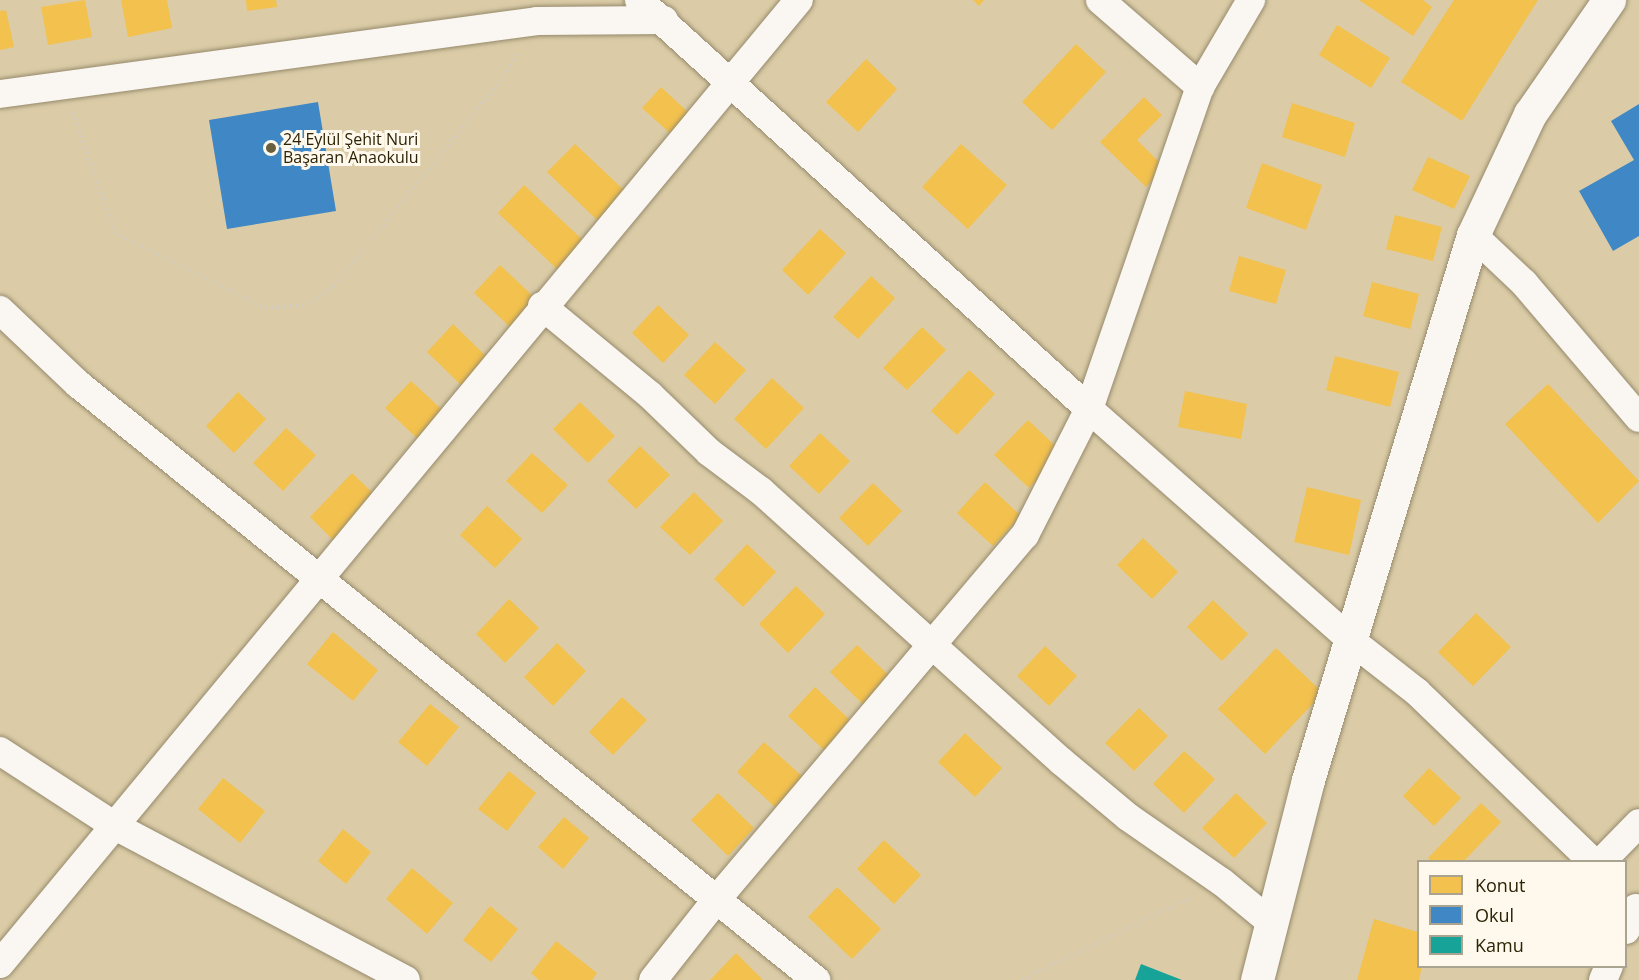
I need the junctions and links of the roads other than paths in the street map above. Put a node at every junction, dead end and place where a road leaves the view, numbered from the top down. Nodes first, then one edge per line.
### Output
1 (639, 0) edge
2 (799, 0) edge
3 (1100, 0) edge
4 (1251, 0) edge
5 (1609, 0) edge
6 (664, 20) junction
7 (730, 81) junction
8 (1200, 87) junction
9 (0, 94) edge
10 (1473, 235) junction
11 (542, 306) junction
12 (0, 310) edge
13 (1089, 409) junction
14 (1639, 418) edge
15 (320, 575) junction
16 (1353, 642) junction
17 (934, 646) junction
18 (0, 751) edge
19 (1639, 823) edge
20 (115, 826) junction
21 (1592, 860) edge
22 (1602, 860) edge
23 (717, 899) junction
24 (1273, 924) junction
25 (0, 964) edge
26 (406, 980) edge
27 (653, 980) edge
28 (816, 980) edge
29 (1257, 980) edge

1 - 6 street
2 - 7 street
3 - 8 street
4 - 8 street
5 - 10 street
6 - 7 street
6 - 9 street
7 - 11 street
7 - 13 street
8 - 13 street
10 - 14 street
10 - 16 street
11 - 15 street
11 - 17 street
12 - 15 street
13 - 16 street
13 - 17 street
15 - 20 street
15 - 23 street
16 - 21 street
16 - 24 street
17 - 23 street
17 - 24 street
18 - 20 street
19 - 22 street
20 - 25 street
20 - 26 street
23 - 27 street
23 - 28 street
24 - 29 street

